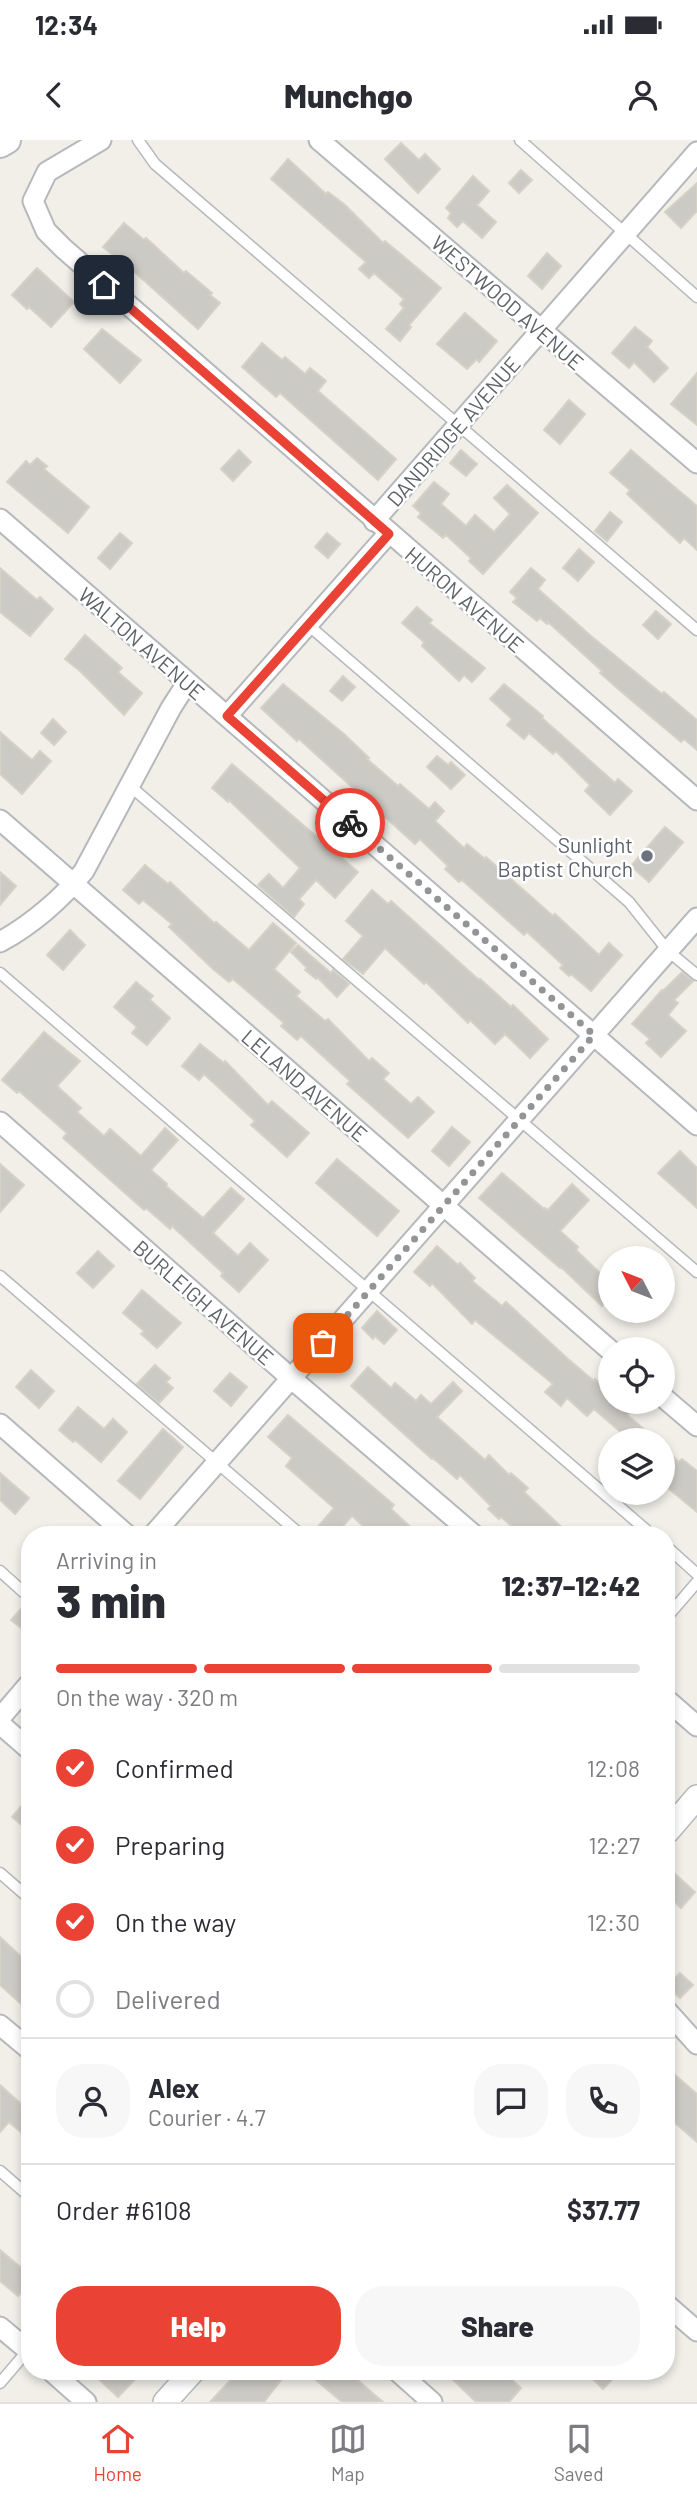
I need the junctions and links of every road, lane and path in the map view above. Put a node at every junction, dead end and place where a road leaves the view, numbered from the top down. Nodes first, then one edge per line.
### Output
1 (7, 140) edge
2 (101, 140) edge
3 (138, 140) edge
4 (319, 140) edge
5 (520, 140) edge
6 (0, 144) edge
7 (697, 152) edge
8 (624, 234) junction
9 (697, 297) edge
10 (541, 330) junction
11 (458, 426) junction
12 (697, 463) edge
13 (0, 519) edge
14 (382, 527) junction
15 (307, 624) junction
16 (697, 630) edge
17 (187, 683) junction
18 (227, 716) junction
19 (130, 786) junction
20 (697, 800) edge
21 (0, 820) edge
22 (73, 885) junction
23 (697, 918) edge
24 (0, 942) edge
25 (668, 951) junction
26 (0, 973) edge
27 (697, 975) edge
28 (594, 1035) junction
29 (520, 1119) junction
30 (0, 1122) edge
31 (697, 1125) edge
32 (445, 1206) junction
33 (697, 1272) edge
34 (0, 1276) edge
35 (371, 1290) junction
36 (598, 1340) edge
37 (292, 1379) junction
38 (675, 1407) edge
39 (0, 1424) edge
40 (697, 1426) edge
41 (217, 1462) junction
42 (117, 1526) edge
43 (161, 1526) edge
44 (291, 1526) edge
45 (464, 1526) edge
46 (642, 1526) edge
47 (675, 1554) edge
48 (0, 1572) edge
49 (697, 1574) edge
50 (697, 1582) edge
51 (21, 1590) edge
52 (675, 1608) edge
53 (21, 1694) edge
54 (675, 1707) edge
55 (0, 1718) edge
56 (0, 1724) edge
57 (697, 1726) edge
58 (21, 1742) edge
59 (697, 1797) edge
60 (675, 1823) edge
61 (0, 1874) edge
62 (21, 1892) edge
63 (675, 2020) edge
64 (0, 2025) edge
65 (21, 2042) edge
66 (697, 2044) edge
67 (0, 2171) edge
68 (21, 2189) edge
69 (675, 2312) edge
70 (0, 2326) edge
71 (697, 2331) edge
72 (21, 2344) edge
73 (21, 2360) edge
74 (61, 2380) edge
75 (184, 2380) edge
76 (407, 2380) edge
77 (0, 2383) edge
78 (86, 2402) edge
79 (165, 2402) edge
80 (432, 2402) edge

1 - 6 main road
2 - 14 street, HURON AVENUE
3 - 11 lane
4 - 10 street, WESTWOOD AVENUE
5 - 8 lane
7 - 8 street, DANDRIDGE AVENUE
8 - 9 lane
8 - 10 street, DANDRIDGE AVENUE
10 - 11 street, DANDRIDGE AVENUE
10 - 12 street, WESTWOOD AVENUE
11 - 14 street, DANDRIDGE AVENUE
11 - 16 lane
13 - 17 street, WALTON AVENUE
14 - 15 street, DANDRIDGE AVENUE
14 - 20 street, HURON AVENUE
15 - 18 street, DANDRIDGE AVENUE
15 - 25 lane
17 - 18 street, WALTON AVENUE
17 - 19 street
18 - 28 street, WALTON AVENUE
19 - 22 street
19 - 29 lane
21 - 22 street, LELAND AVENUE
22 - 24 street
22 - 32 street, LELAND AVENUE
23 - 25 street
25 - 27 lane
25 - 28 street
26 - 35 lane
28 - 29 street
28 - 31 street, WALTON AVENUE
29 - 32 street
29 - 33 lane
30 - 37 street, BURLEIGH AVENUE
32 - 35 street
32 - 36 street, LELAND AVENUE
34 - 41 lane
35 - 37 street
35 - 46 lane
37 - 41 street
37 - 45 street, BURLEIGH AVENUE
38 - 40 street
39 - 42 street
41 - 43 street
41 - 44 lane
47 - 49 lane
48 - 51 lane
50 - 52 lane
53 - 55 street
54 - 57 street
56 - 58 street
59 - 60 street
61 - 62 lane
63 - 66 street
64 - 65 street
67 - 68 lane
69 - 71 street
70 - 72 street
73 - 77 lane
74 - 78 street
75 - 79 street
76 - 80 street

